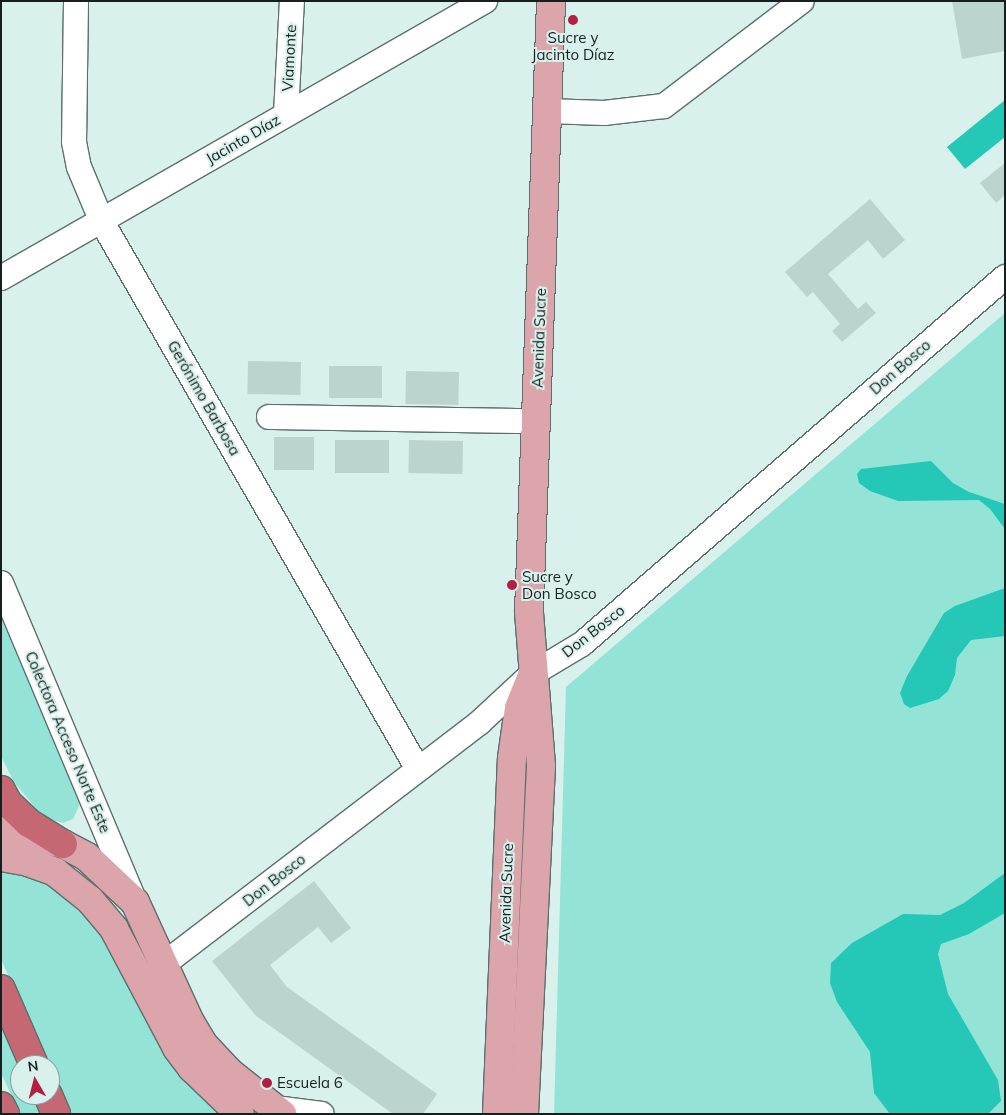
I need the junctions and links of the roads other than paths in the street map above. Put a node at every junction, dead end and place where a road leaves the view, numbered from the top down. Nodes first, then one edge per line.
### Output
1 (76, 1) edge
2 (292, 1) edge
3 (485, 1) edge
4 (550, 1) edge
5 (802, 1) edge
6 (547, 111) junction
7 (286, 114) junction
8 (102, 222) junction
9 (1005, 277) edge
10 (1, 278) edge
11 (270, 417) dead end
12 (536, 421) junction
13 (1, 583) edge
14 (532, 674) junction
15 (418, 769) junction
16 (1, 790) edge
17 (1, 831) edge
18 (63, 844) junction
19 (1, 857) edge
20 (135, 902) junction
21 (164, 964) junction
22 (1, 989) edge
23 (30, 1055) edge
24 (1, 1106) edge
25 (278, 1111) edge
26 (4, 1114) edge
27 (240, 1114) edge
28 (322, 1114) edge
29 (496, 1114) edge
30 (524, 1114) edge

1 - 8 street, Gerónimo Barbosa
2 - 7 street, Viamonte
3 - 7 street, Jacinto Díaz
4 - 6 main road, Avenida Sucre
5 - 6 street
6 - 12 main road, Avenida Sucre
7 - 8 street, Jacinto Díaz
8 - 10 street, Jacinto Díaz
8 - 15 street, Gerónimo Barbosa
9 - 14 street, Don Bosco
11 - 12 street
12 - 14 main road, Avenida Sucre
13 - 20 street, Colectora Acceso Norte Este
14 - 15 street, Don Bosco
14 - 29 main road, Avenida Sucre
14 - 30 main road, Avenida Sucre
15 - 21 street, Don Bosco
16 - 18 highway
17 - 18 main road
18 - 20 main road
19 - 27 main road
20 - 21 main road
21 - 25 main road
22 - 23 highway
24 - 26 highway
25 - 28 street

